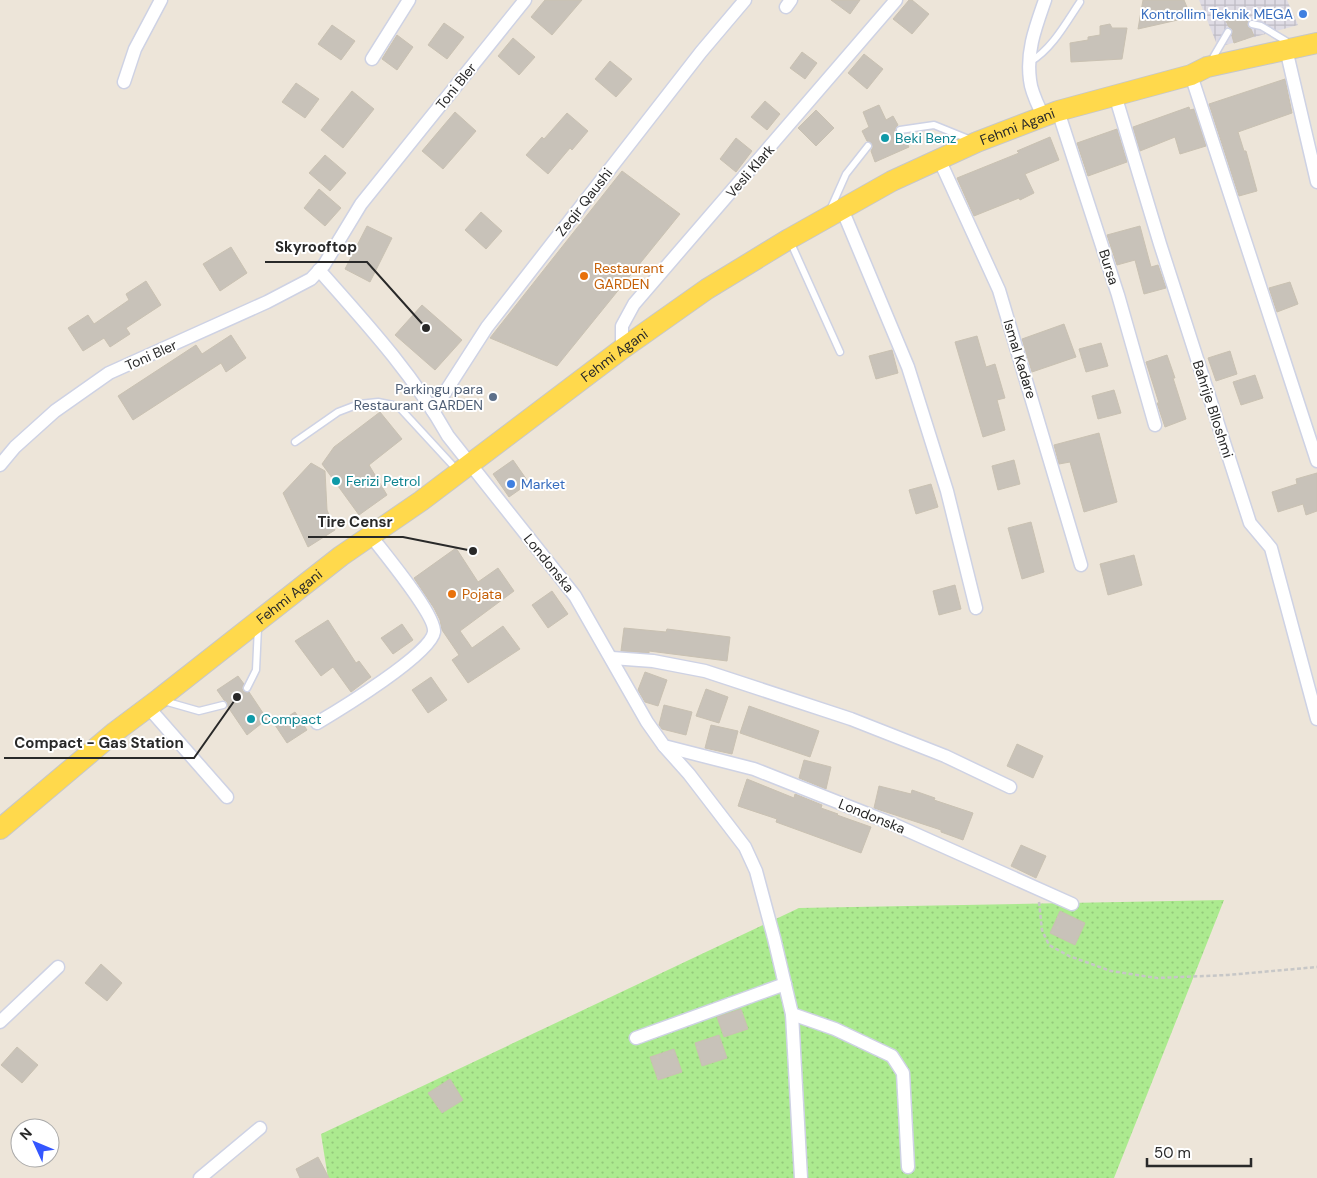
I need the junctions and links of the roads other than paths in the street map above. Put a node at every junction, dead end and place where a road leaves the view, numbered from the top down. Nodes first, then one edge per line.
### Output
1 (161, 0) edge
2 (409, 0) edge
3 (525, 0) edge
4 (744, 0) edge
5 (896, 0) edge
6 (1045, 0) edge
7 (1080, 2) dead end
8 (1252, 24) dead end
9 (1228, 32) dead end
10 (1317, 42) edge
11 (1290, 48) junction
12 (372, 59) dead end
13 (1030, 62) junction
14 (1199, 71) junction
15 (124, 82) dead end
16 (1115, 95) junction
17 (1050, 114) junction
18 (900, 130) dead end
19 (977, 142) junction
20 (868, 146) dead end
21 (939, 160) junction
22 (1317, 182) edge
23 (834, 213) junction
24 (789, 239) junction
25 (319, 270) junction
26 (622, 349) junction
27 (840, 352) dead end
28 (434, 411) junction
29 (1155, 425) dead end
30 (296, 442) dead end
31 (1317, 461) edge
32 (0, 465) edge
33 (464, 468) junction
34 (371, 536) junction
35 (1081, 565) dead end
36 (976, 608) dead end
37 (258, 621) junction
38 (612, 658) junction
39 (247, 688) dead end
40 (154, 703) junction
41 (223, 705) dead end
42 (1317, 719) edge
43 (317, 723) dead end
44 (664, 746) junction
45 (1010, 787) dead end
46 (227, 797) dead end
47 (0, 829) edge
48 (1072, 904) dead end
49 (58, 967) dead end
50 (785, 984) junction
51 (792, 1014) junction
52 (0, 1022) edge
53 (636, 1038) dead end
54 (260, 1128) dead end
55 (908, 1167) dead end
56 (200, 1178) edge
57 (801, 1178) edge

1 - 15 street
2 - 12 street
3 - 25 street, Toni Bler
4 - 28 street, Zeqir Qaushi
5 - 26 street, Vesli Klark
6 - 13 street, Bursa
7 - 13 lane
8 - 11 lane
9 - 14 lane
10 - 11 main road, Fehmi Agani
11 - 14 main road, Fehmi Agani
11 - 22 street
13 - 17 street, Bursa
14 - 16 main road, Fehmi Agani
14 - 31 street
16 - 17 main road, Fehmi Agani
16 - 42 street, Bahrije Blloshmi
17 - 19 main road, Fehmi Agani
17 - 29 street, Bursa
18 - 19 lane
19 - 21 main road, Fehmi Agani
20 - 23 lane
21 - 23 main road, Fehmi Agani
21 - 35 street, Ismal Kadare
23 - 24 main road, Fehmi Agani
23 - 36 street
24 - 26 main road, Fehmi Agani
24 - 27 lane
25 - 28 street
25 - 32 street, Toni Bler
26 - 33 main road, Fehmi Agani
28 - 33 street
30 - 33 lane
33 - 34 main road, Fehmi Agani
33 - 38 street, Londonska
34 - 37 main road, Fehmi Agani
34 - 43 street
37 - 39 lane
37 - 40 main road, Fehmi Agani
38 - 44 street, Londonska
38 - 45 street
40 - 41 lane
40 - 46 street
40 - 47 main road, Fehmi Agani
44 - 48 street, Londonska
44 - 50 street, Londonska
49 - 52 street
50 - 51 street, Londonska
50 - 53 street
51 - 55 street
51 - 57 street, Londonska
54 - 56 street

